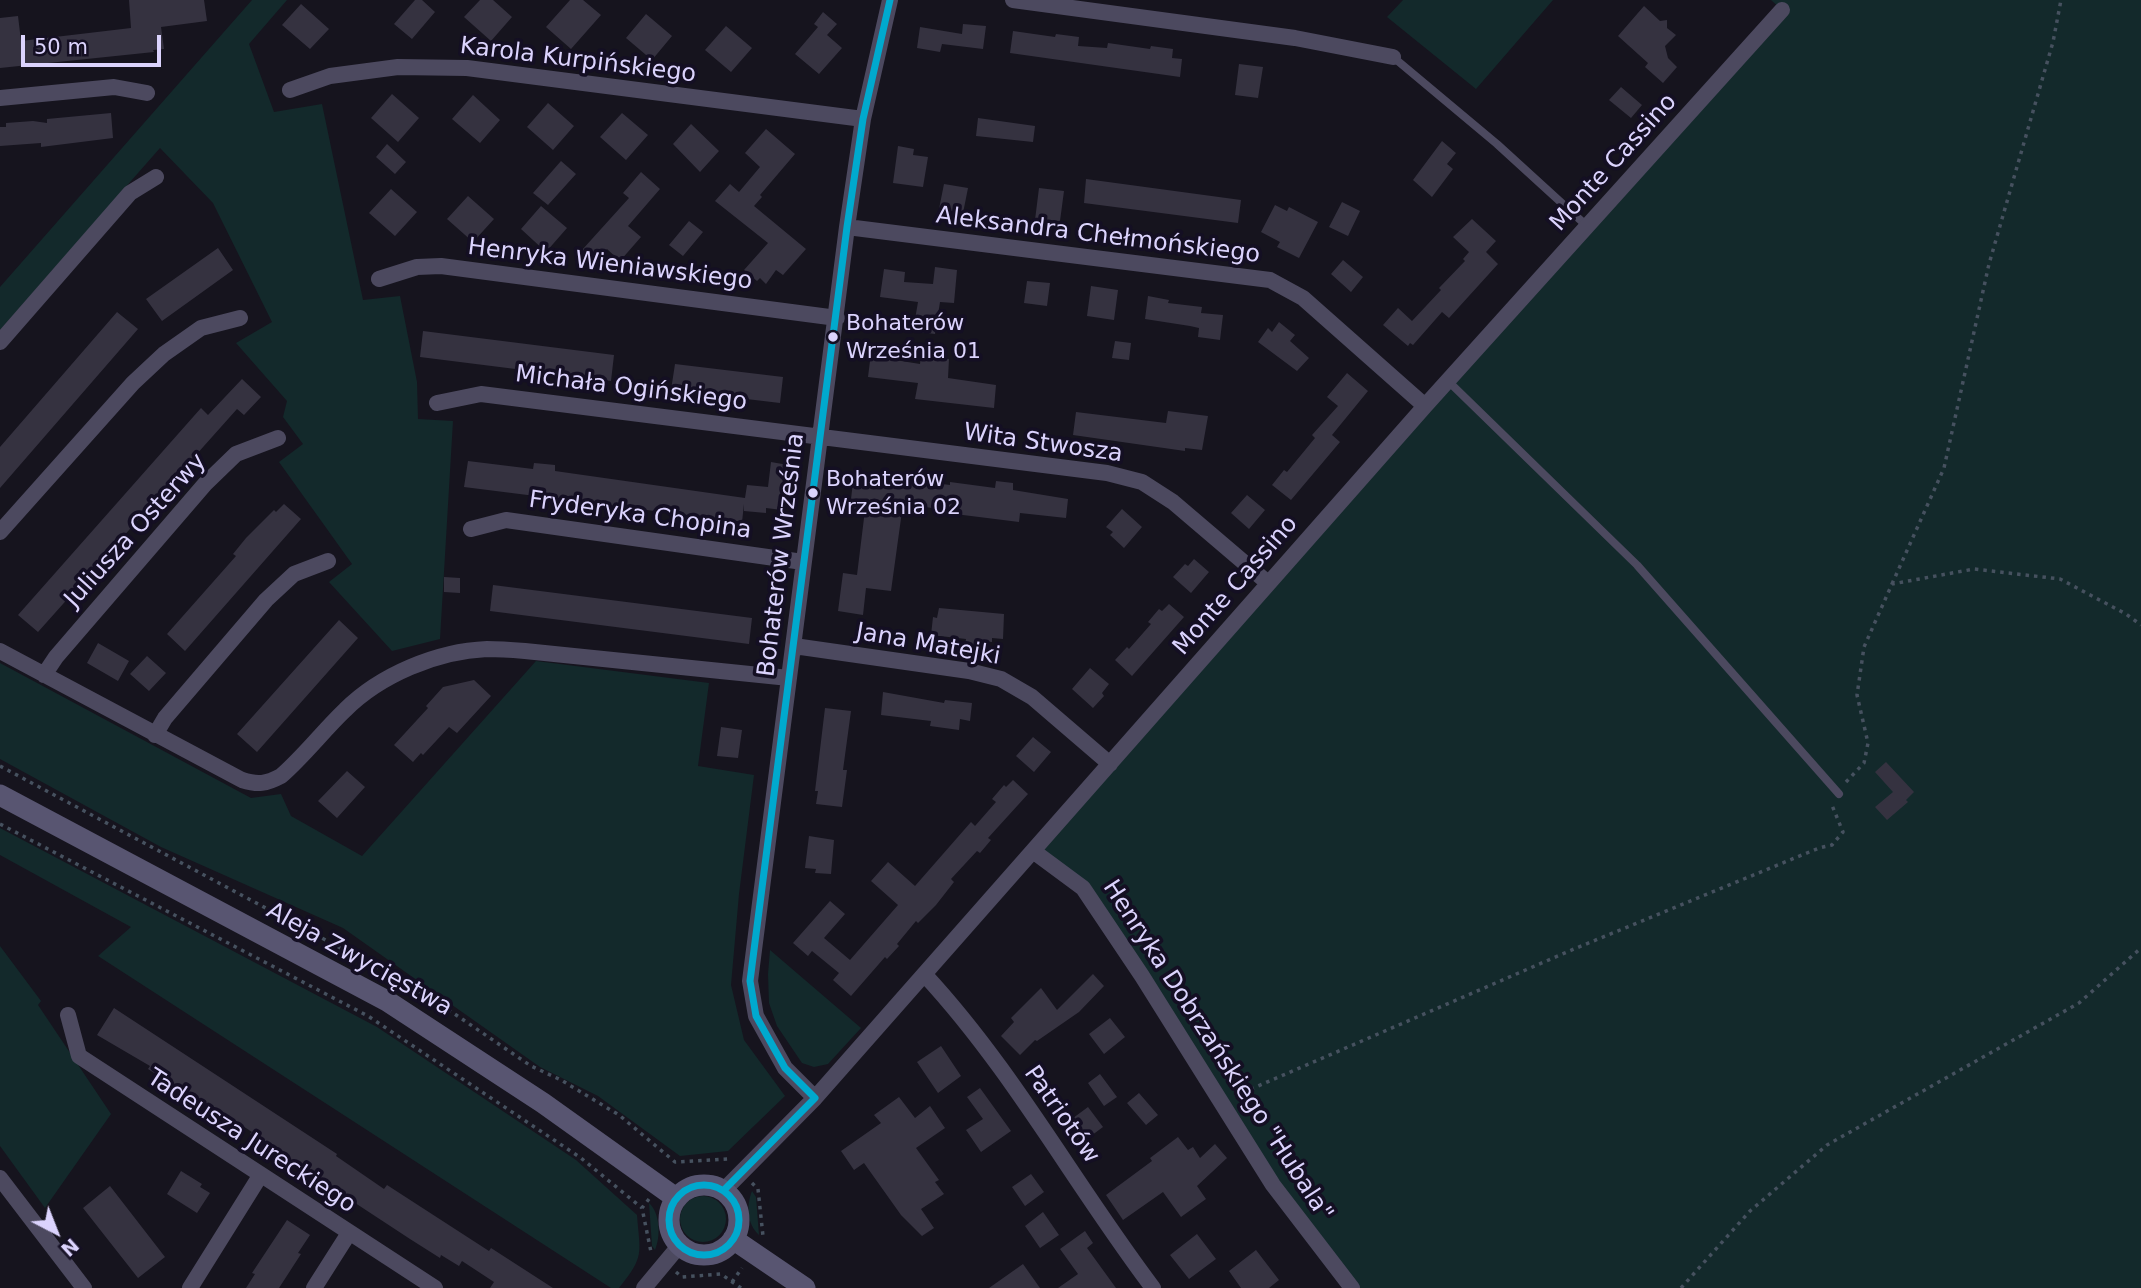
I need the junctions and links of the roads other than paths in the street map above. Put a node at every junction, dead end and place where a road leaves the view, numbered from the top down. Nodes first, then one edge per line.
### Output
1 (890, 0) edge
2 (1013, 0) edge
3 (1782, 10) dead end
4 (1393, 57) joint
5 (290, 90) dead end
6 (147, 93) dead end
7 (0, 98) edge
8 (863, 119) junction
9 (156, 177) dead end
10 (847, 227) junction
11 (1588, 227) junction
12 (379, 279) dead end
13 (240, 318) dead end
14 (837, 318) junction
15 (0, 342) edge
16 (1448, 381) junction
17 (437, 403) dead end
18 (1426, 406) junction
19 (819, 436) junction
20 (278, 438) dead end
21 (471, 529) dead end
22 (0, 532) edge
23 (328, 561) dead end
24 (803, 562) junction
25 (1268, 583) junction
26 (794, 646) junction
27 (0, 651) edge
28 (44, 675) junction
29 (789, 678) junction
30 (155, 735) junction
31 (1110, 764) junction
32 (1838, 792) road end
33 (0, 795) edge
34 (1033, 851) junction
35 (925, 975) junction
36 (68, 1015) dead end
37 (815, 1098) junction
38 (260, 1176) junction
39 (0, 1178) edge
40 (724, 1190) junction
41 (676, 1198) junction
42 (349, 1233) junction
43 (733, 1239) junction
44 (680, 1246) junction
45 (85, 1288) edge
46 (190, 1288) edge
47 (314, 1288) edge
48 (435, 1288) edge
49 (644, 1288) edge
50 (805, 1288) edge
51 (1153, 1288) edge
52 (1352, 1288) edge

1 - 8 street, Bohaterów Września
2 - 4 street
3 - 11 street, Monte Cassino
4 - 11 lane
5 - 8 street, Karola Kurpińskiego
6 - 7 street
8 - 10 street, Bohaterów Września
9 - 15 street
10 - 14 street, Bohaterów Września
10 - 18 street, Aleksandra Chełmońskiego
11 - 16 street, Monte Cassino
12 - 14 street, Henryka Wieniawskiego
13 - 22 street
14 - 19 street, Bohaterów Września
16 - 18 street, Monte Cassino
16 - 32 lane
17 - 19 street, Michała Ogińskiego
18 - 25 street, Monte Cassino
19 - 24 street, Bohaterów Września
19 - 25 street, Wita Stwosza
20 - 28 street, Juliusza Osterwy
21 - 24 street, Fryderyka Chopina
23 - 30 street
24 - 26 street, Bohaterów Września
25 - 31 street, Monte Cassino
26 - 29 street, Bohaterów Września
26 - 31 street, Jana Matejki
27 - 28 street
28 - 30 street
29 - 30 street
29 - 37 street, Bohaterów Września
31 - 34 street, Monte Cassino
33 - 41 main road, Aleja Zwycięstwa
34 - 35 street, Monte Cassino
34 - 52 street, Henryka Dobrzańskiego "Hubala"
35 - 37 street, Monte Cassino
35 - 51 street, Patriotów
36 - 38 street, Tadeusza Jureckiego
37 - 40 street, Monte Cassino
38 - 42 street, Tadeusza Jureckiego
38 - 46 street
39 - 45 street
40 - 41 main road
40 - 43 main road
41 - 44 main road
42 - 47 street
42 - 48 street, Tadeusza Jureckiego
43 - 44 main road
43 - 50 main road
44 - 49 street

